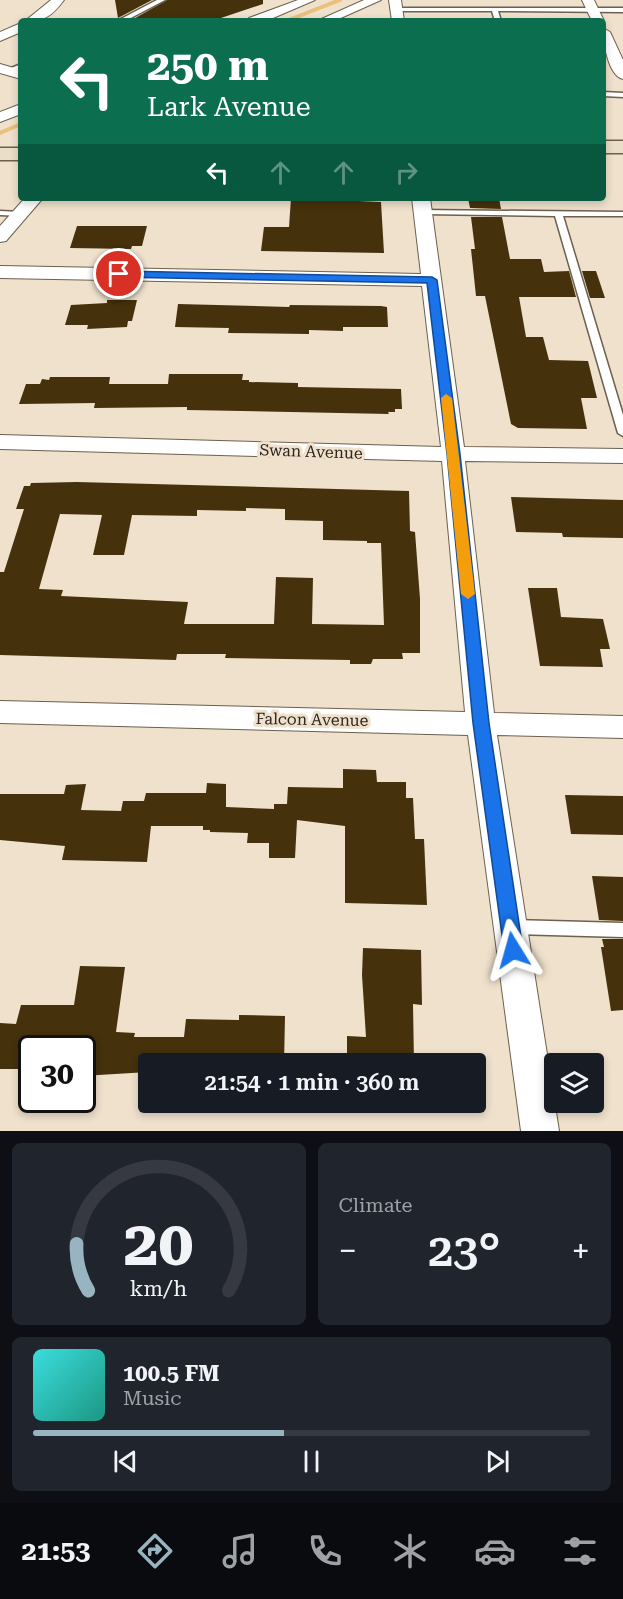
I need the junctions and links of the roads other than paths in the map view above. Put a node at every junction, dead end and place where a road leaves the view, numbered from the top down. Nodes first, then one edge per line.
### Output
1 (58, 0) edge
2 (162, 0) edge
3 (309, 0) edge
4 (375, 0) edge
5 (494, 9) junction
6 (397, 10) edge
7 (593, 10) edge
8 (623, 10) edge
9 (37, 18) edge
10 (126, 18) edge
11 (262, 18) edge
12 (330, 18) edge
13 (497, 18) edge
14 (18, 28) edge
15 (0, 37) edge
16 (606, 38) edge
17 (623, 75) edge
18 (606, 94) edge
19 (623, 94) edge
20 (18, 110) edge
21 (0, 117) edge
22 (0, 140) edge
23 (18, 140) edge
24 (606, 147) edge
25 (623, 147) edge
26 (0, 154) edge
27 (18, 154) edge
28 (606, 163) edge
29 (623, 163) edge
30 (31, 201) edge
31 (422, 205) edge
32 (0, 213) edge
33 (558, 213) junction
34 (21, 214) junction
35 (623, 214) edge
36 (0, 237) edge
37 (0, 272) edge
38 (432, 280) junction
39 (623, 433) edge
40 (0, 442) edge
41 (453, 454) junction
42 (623, 456) edge
43 (0, 712) edge
44 (481, 723) junction
45 (623, 727) edge
46 (510, 927) junction
47 (623, 930) edge
48 (540, 1131) edge

1 - 9 street
2 - 10 lane
3 - 11 street
4 - 12 street
5 - 6 lane
5 - 7 lane
5 - 13 lane
7 - 8 lane
14 - 15 street
16 - 17 street
18 - 19 lane
20 - 21 street
22 - 23 street
24 - 25 street
26 - 27 street
28 - 29 street
30 - 34 street
31 - 33 lane
31 - 38 street
32 - 34 lane
33 - 35 lane
33 - 39 lane
34 - 36 street
37 - 38 street
38 - 41 street
40 - 41 street, Swan Avenue
41 - 42 street, Swan Avenue
41 - 44 street
43 - 44 street, Falcon Avenue
44 - 45 street, Falcon Avenue
44 - 46 street
46 - 47 lane
46 - 48 street

